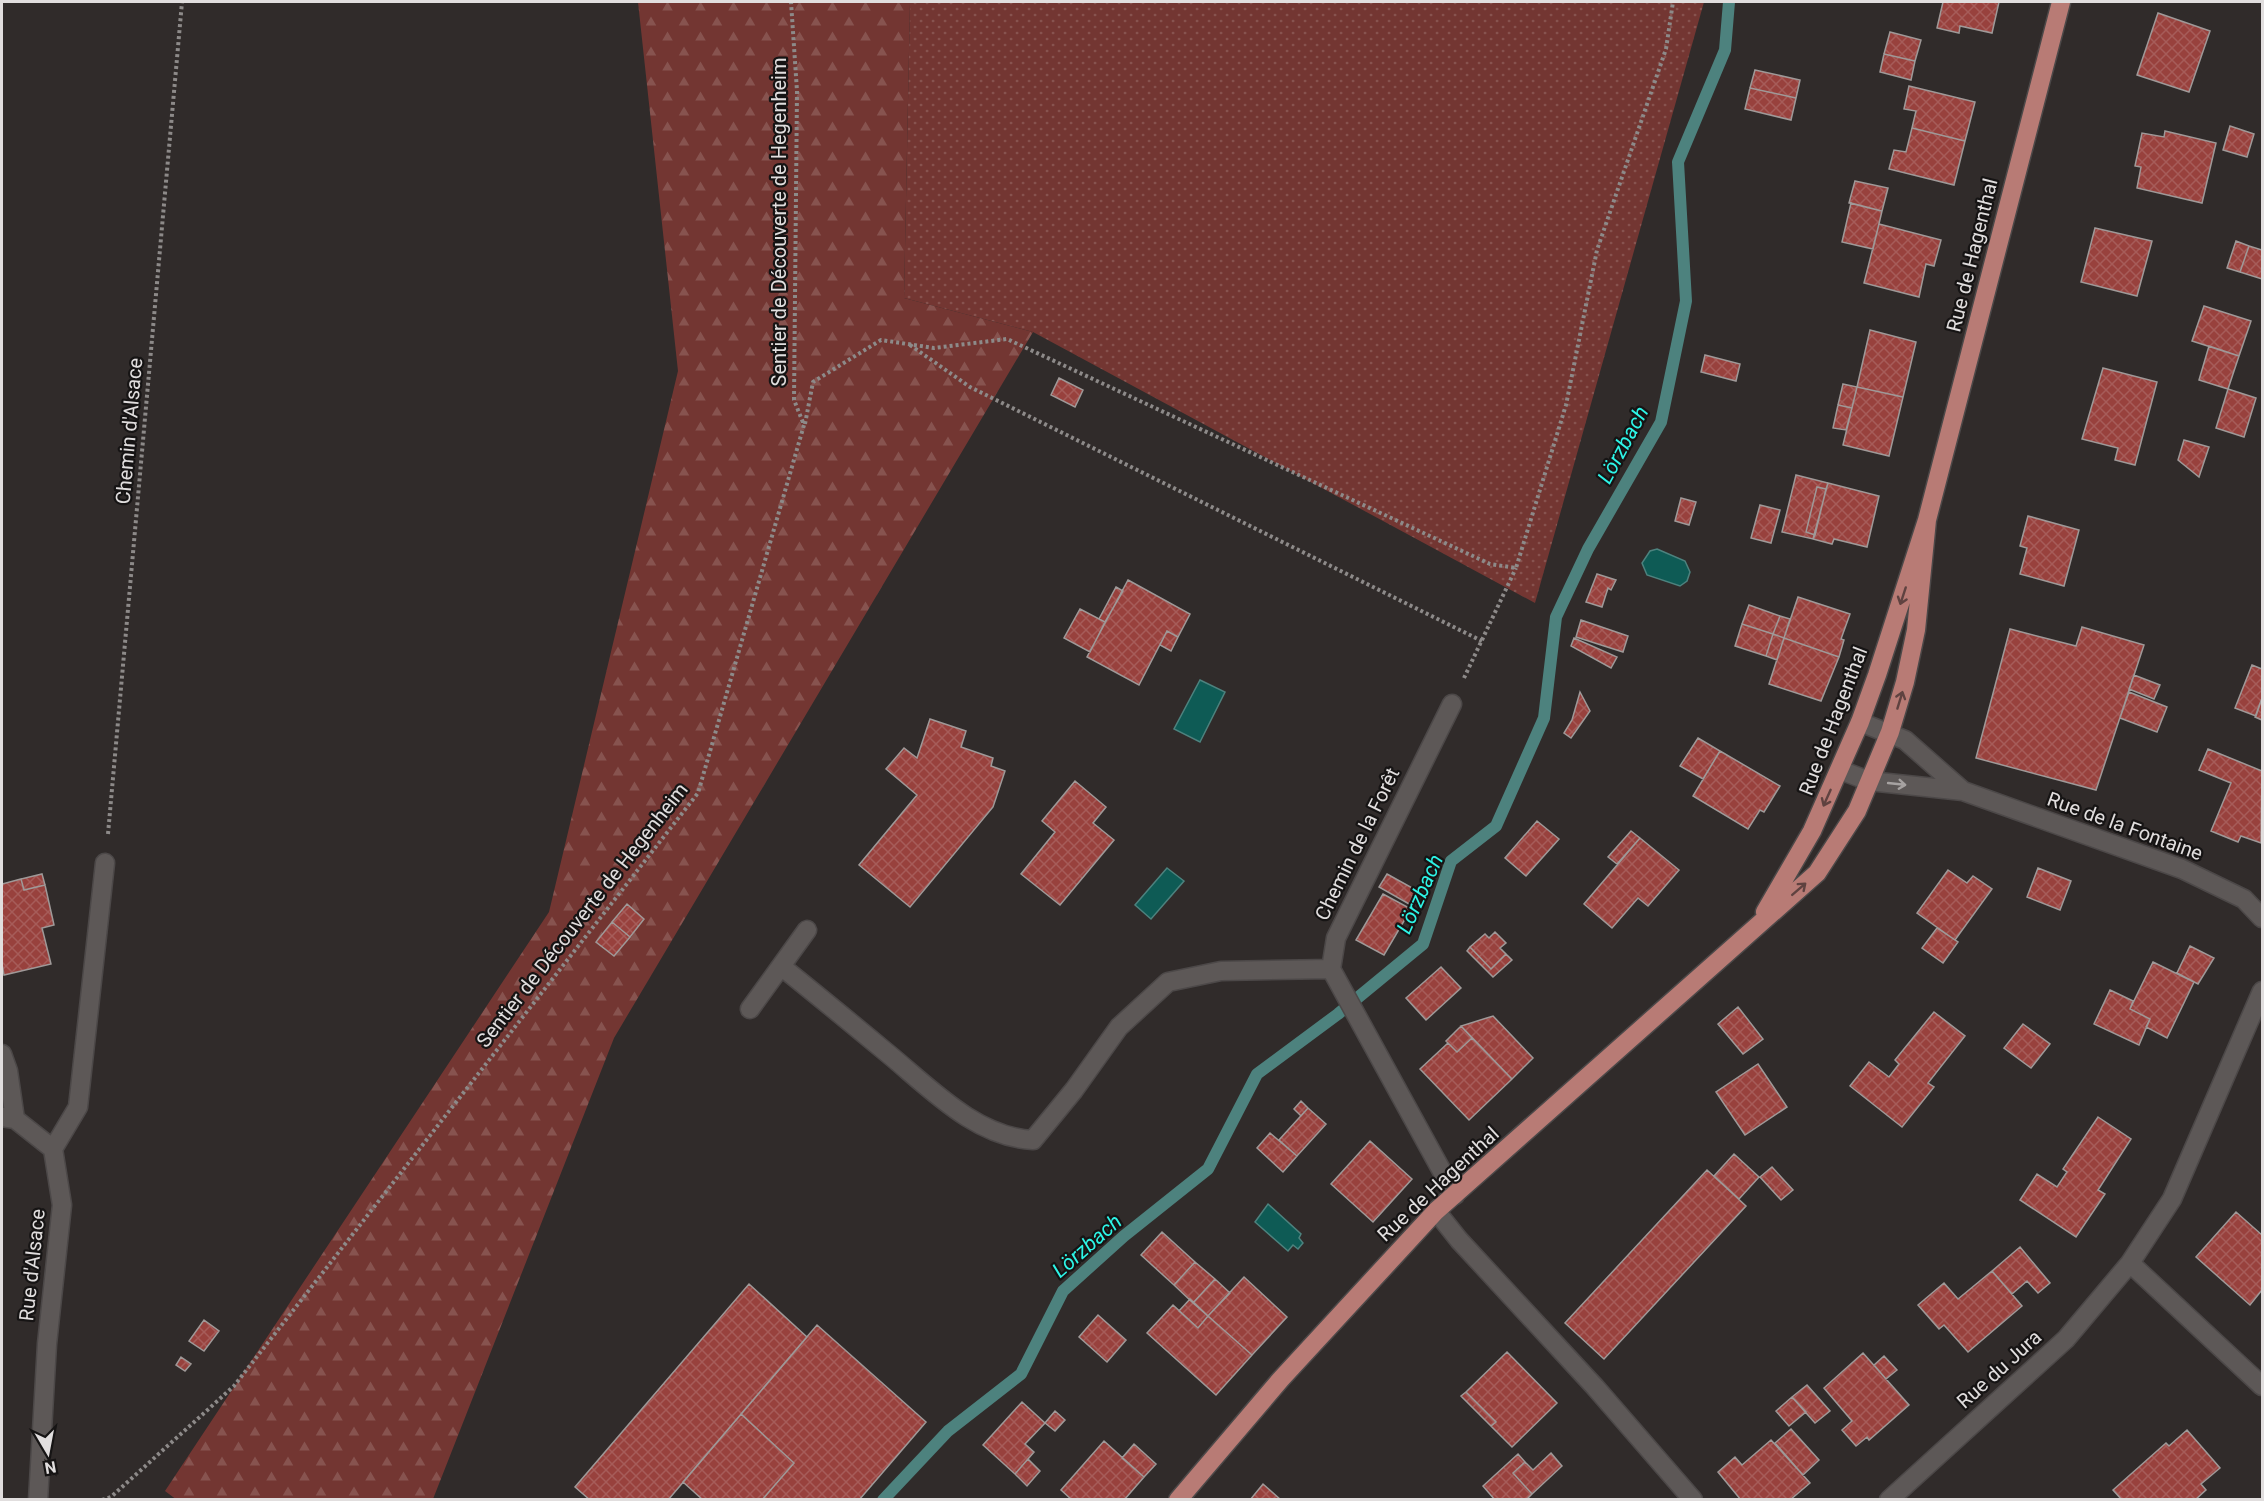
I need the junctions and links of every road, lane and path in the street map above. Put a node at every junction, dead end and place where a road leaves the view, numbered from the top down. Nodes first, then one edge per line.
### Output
1 (182, 2) edge
2 (791, 2) edge
3 (1673, 2) edge
4 (2061, 2) edge
5 (908, 343) junction
6 (804, 425) junction
7 (1927, 520) junction
8 (1516, 568) junction
9 (1482, 640) junction
10 (1452, 704) joint
11 (1860, 722) junction
12 (1890, 732) junction
13 (1840, 770) junction
14 (1869, 781) junction
15 (1964, 791) junction
16 (105, 863) joint
17 (2262, 918) edge
18 (1755, 927) junction
19 (807, 930) dead end
20 (782, 967) junction
21 (1331, 969) junction
22 (2262, 991) edge
23 (750, 1009) dead end
24 (2, 1054) edge
25 (8, 1118) edge
26 (53, 1149) junction
27 (1455, 1195) junction
28 (1436, 1211) junction
29 (2130, 1263) junction
30 (2262, 1386) edge
31 (38, 1500) edge
32 (102, 1500) edge
33 (1178, 1500) edge
34 (1693, 1500) edge
35 (1889, 1500) edge

1 - 16 path, Chemin d'Alsace
2 - 6 path, Sentier de Découverte de Hegenheim
3 - 8 path
4 - 7 main road, Rue de Hagenthal
5 - 6 path
5 - 8 path
5 - 9 path
6 - 32 path, Sentier de Découverte de Hegenheim
7 -> 11 main road, Rue de Hagenthal
12 -> 7 main road, Rue de Hagenthal
8 - 9 path
9 - 10 path
10 - 21 street, Chemin de la Forêt
11 - 12 street, Rue de la Fontaine
11 - 13 main road, Rue de Hagenthal
12 - 14 main road, Rue de Hagenthal
12 - 15 street, Rue de la Fontaine
13 - 14 street, Rue de la Fontaine
13 -> 18 main road, Rue de Hagenthal
14 -> 15 street, Rue de la Fontaine
18 -> 14 main road, Rue de Hagenthal
15 - 17 street, Rue de la Fontaine
16 - 26 street
18 - 27 main road, Rue de Hagenthal
19 - 20 street
20 - 21 street
20 - 23 street
21 - 27 street
22 - 29 street, Rue du Jura
24 - 25 street
25 - 26 street
26 - 31 street, Rue d'Alsace
27 - 28 main road, Rue de Hagenthal
28 - 33 main road, Rue de Hagenthal
28 - 34 street
29 - 30 street
29 - 35 street, Rue du Jura

